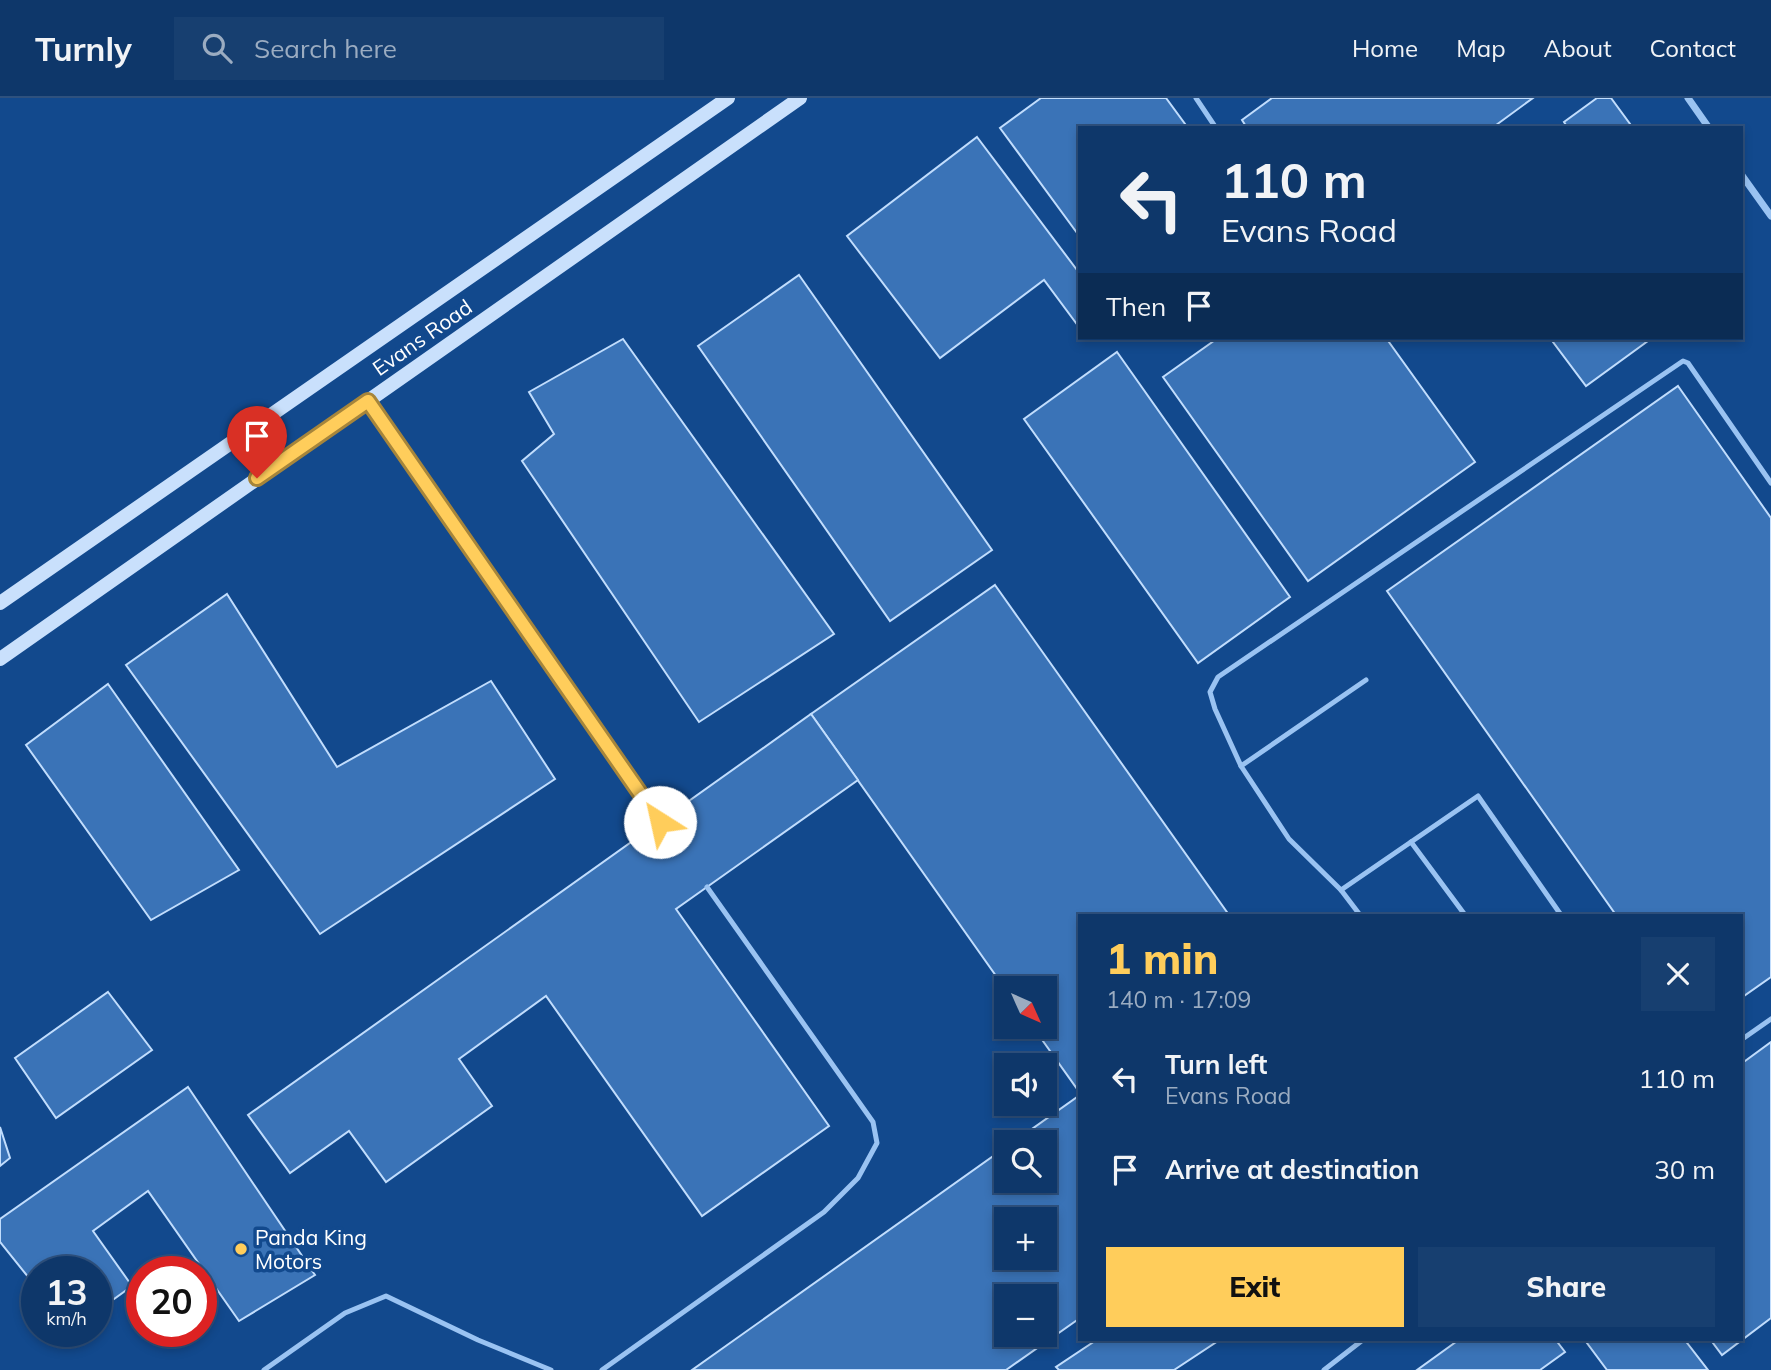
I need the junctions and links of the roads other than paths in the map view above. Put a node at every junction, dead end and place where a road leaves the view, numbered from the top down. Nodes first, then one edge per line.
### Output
1 (728, 98) edge
2 (800, 98) edge
3 (1196, 98) edge
4 (1688, 98) edge
5 (1215, 126) edge
6 (1708, 126) edge
7 (1743, 177) edge
8 (1771, 216) edge
9 (368, 401) junction
10 (1771, 483) edge
11 (0, 603) edge
12 (0, 659) edge
13 (1366, 680) dead end
14 (1241, 766) junction
15 (660, 822) dead end
16 (1411, 842) junction
17 (707, 887) dead end
18 (1341, 890) junction
19 (1359, 914) edge
20 (1464, 914) edge
21 (1560, 914) edge
22 (1771, 1019) edge
23 (1743, 1039) edge
24 (1361, 1341) edge
25 (264, 1370) edge
26 (551, 1370) edge
27 (602, 1370) edge
28 (1324, 1370) edge

1 - 11 main road, Evans Road
2 - 9 main road, Evans Road
3 - 5 lane
4 - 6 street
7 - 8 street
9 - 12 main road, Evans Road
9 - 15 lane
10 - 14 lane
13 - 14 lane
14 - 18 lane
16 - 18 lane
16 - 20 lane
16 - 21 lane
17 - 27 lane
18 - 19 lane
22 - 23 lane
24 - 28 lane
25 - 26 lane

